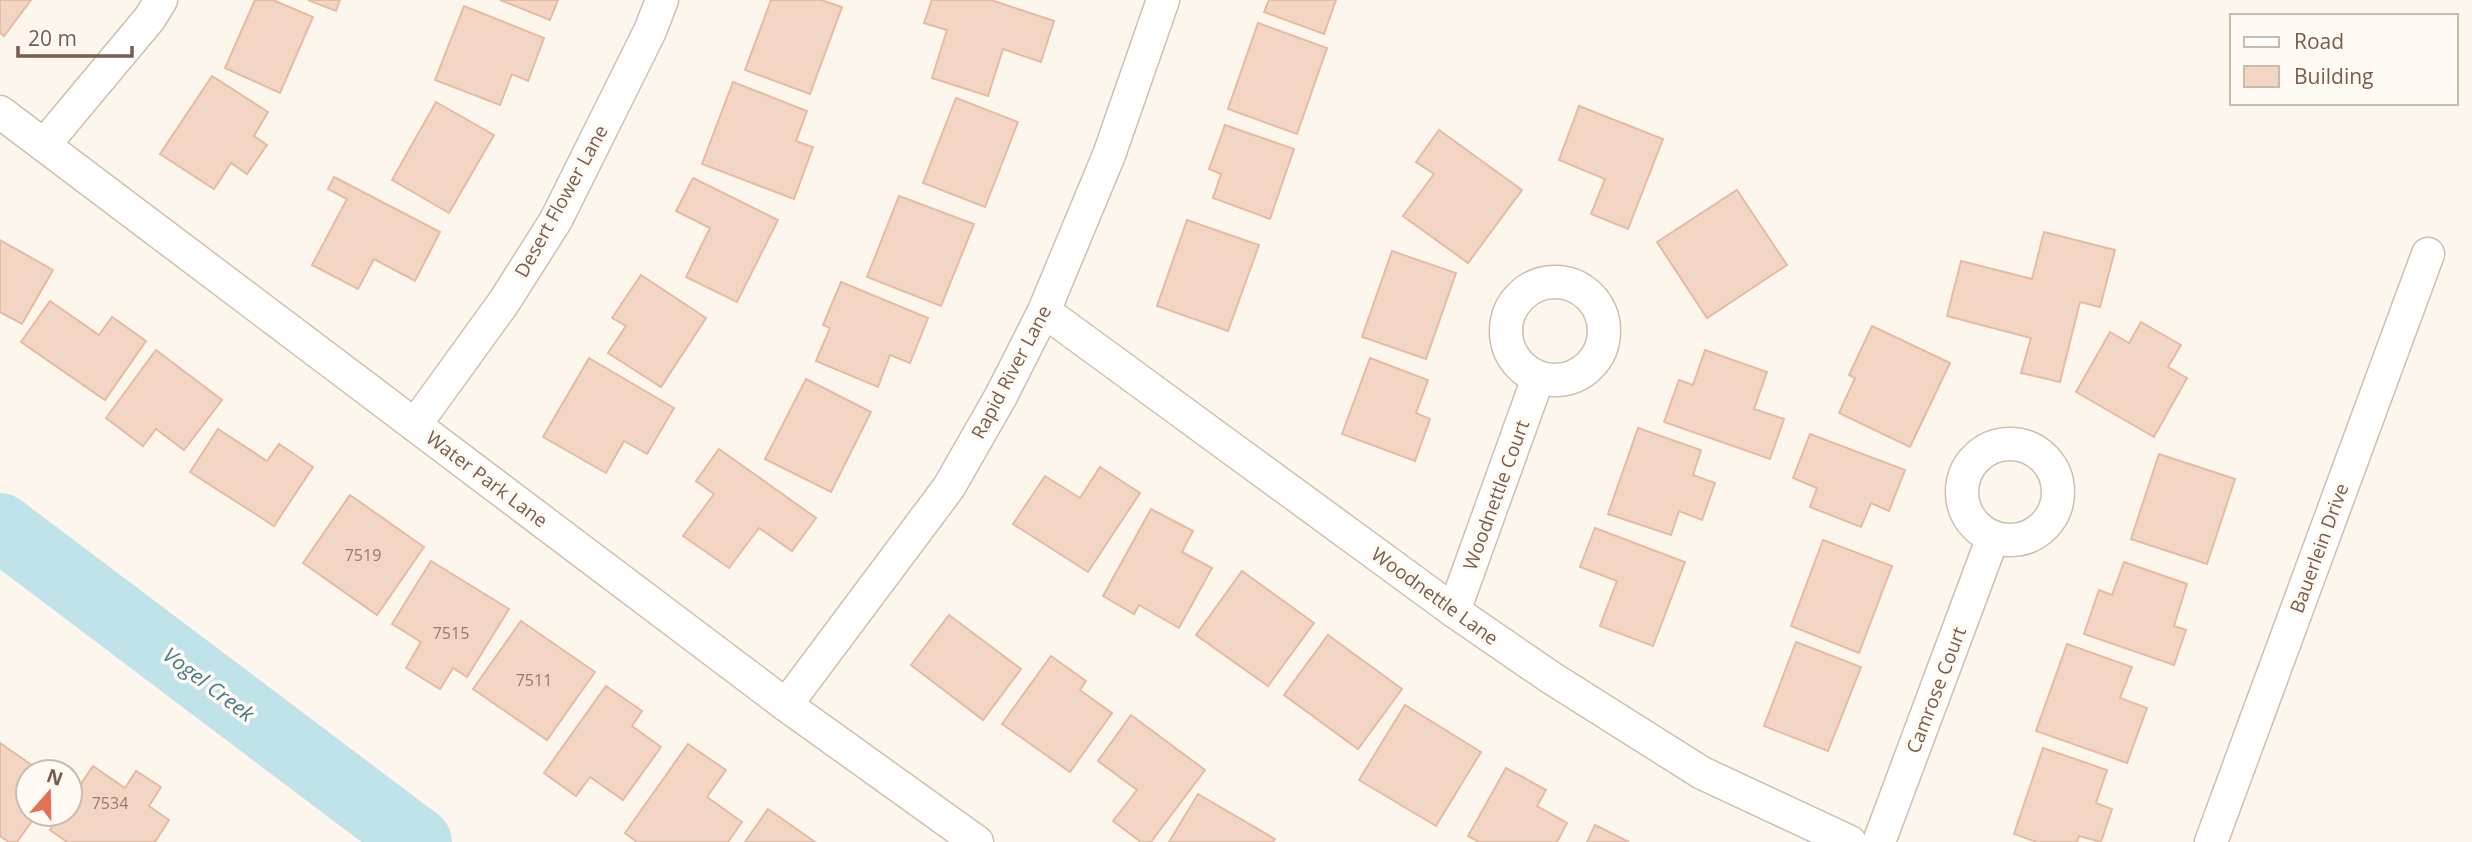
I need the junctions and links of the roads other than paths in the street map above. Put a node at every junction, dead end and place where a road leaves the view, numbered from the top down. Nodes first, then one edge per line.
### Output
1 (161, 0) edge
2 (662, 0) edge
3 (1163, 0) edge
4 (0, 112) edge
5 (44, 145) junction
6 (2428, 254) dead end
7 (1044, 311) junction
8 (1538, 378) dead end
9 (415, 425) junction
10 (1993, 537) dead end
11 (1454, 611) junction
12 (786, 705) junction
13 (976, 842) edge
14 (1850, 842) edge
15 (1879, 842) edge
16 (2211, 842) edge

1 - 5 street
2 - 9 street, Desert Flower Lane
3 - 7 street, Rapid River Lane
4 - 5 street, Water Park Lane
5 - 9 street, Water Park Lane
6 - 16 street, Bauerlein Drive
7 - 11 street, Woodnettle Lane
7 - 12 street, Rapid River Lane
8 - 11 street, Woodnettle Court
9 - 12 street, Water Park Lane
10 - 15 street, Camrose Court
11 - 14 street, Woodnettle Lane
12 - 13 street, Water Park Lane

